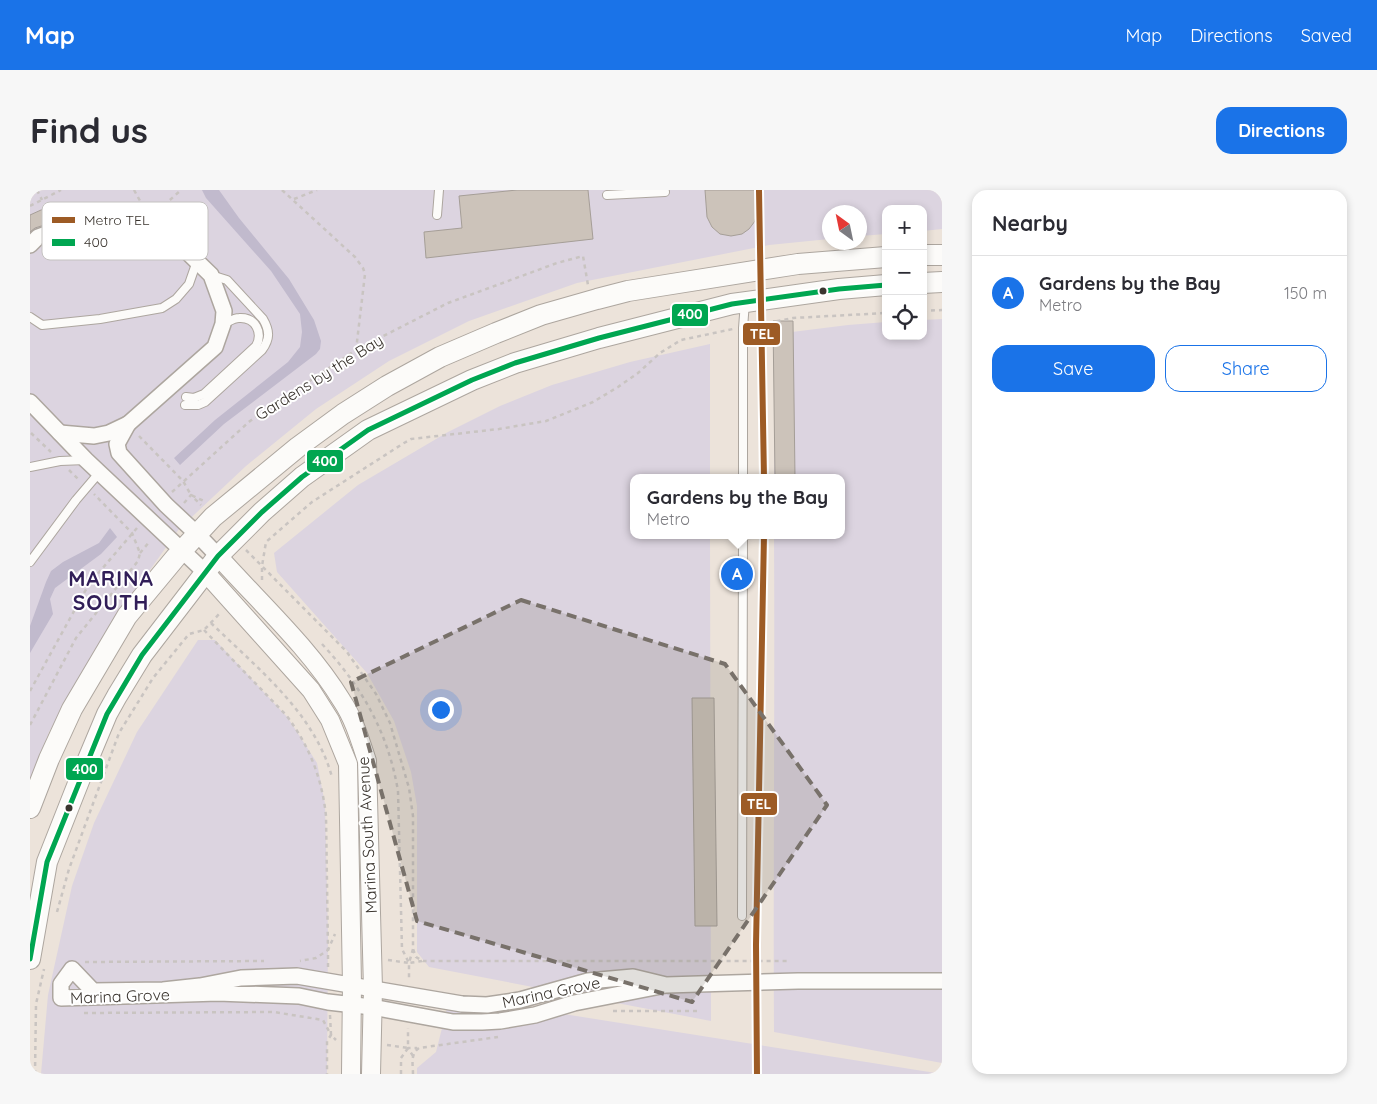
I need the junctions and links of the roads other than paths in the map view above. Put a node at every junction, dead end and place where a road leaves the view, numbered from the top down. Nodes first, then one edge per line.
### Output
1 (439, 190) edge
2 (665, 192) dead end
3 (607, 195) dead end
4 (437, 215) dead end
5 (42, 236) edge
6 (30, 245) edge
7 (927, 255) edge
8 (942, 255) edge
9 (882, 256) edge
10 (197, 261) joint
11 (210, 275) junction
12 (942, 282) edge
13 (927, 283) edge
14 (882, 285) edge
15 (745, 302) junction
16 (30, 317) edge
17 (223, 324) junction
18 (30, 402) edge
19 (128, 424) junction
20 (60, 433) junction
21 (86, 460) junction
22 (30, 467) edge
23 (99, 473) junction
24 (743, 474) edge
25 (197, 534) junction
26 (743, 539) edge
27 (182, 550) junction
28 (218, 556) junction
29 (30, 562) edge
30 (206, 573) junction
31 (30, 808) edge
32 (742, 916) dead end
33 (37, 963) edge
34 (942, 980) edge
35 (352, 985) junction
36 (666, 985) junction
37 (373, 989) junction
38 (352, 1004) junction
39 (372, 1007) junction
40 (351, 1074) edge
41 (371, 1074) edge

1 - 4 lane
2 - 3 lane
5 - 6 street
7 - 8 main road
9 - 25 main road
10 - 11 street
10 - 16 lane
11 - 17 street
11 - 17 lane
12 - 13 main road
14 - 15 main road
15 - 24 lane
15 - 28 main road
17 - 19 street
18 - 20 street
19 - 20 street
19 - 25 street
20 - 21 street
21 - 22 lane
21 - 23 street
23 - 27 street
23 - 29 lane
25 - 27 main road
25 - 28 street
26 - 32 lane
27 - 30 street
27 - 31 main road
28 - 30 main road
28 - 37 street, Marina South Avenue
30 - 33 main road
30 - 35 street, Marina South Avenue
34 - 36 street, Marina Grove
35 - 37 street, Marina Grove
35 - 38 street, Marina South Avenue
35 - 38 street, Marina Grove
36 - 37 street, Marina Grove
36 - 39 street, Marina Grove
37 - 39 street, Marina South Avenue
38 - 39 street, Marina Grove
38 - 40 street, Marina South Avenue
39 - 41 street, Marina South Avenue

